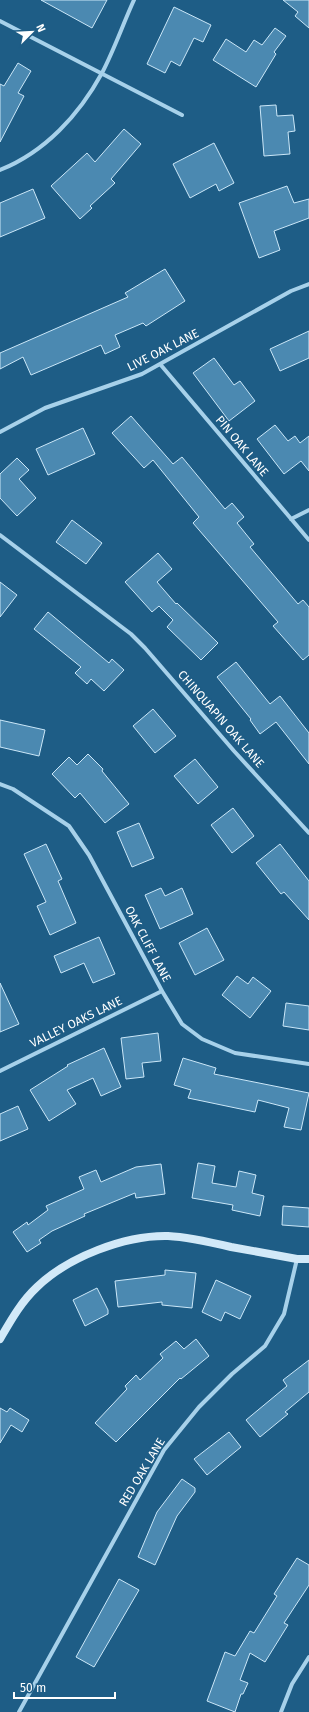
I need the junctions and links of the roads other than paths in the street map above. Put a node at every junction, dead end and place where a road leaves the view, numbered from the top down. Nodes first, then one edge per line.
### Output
1 (134, 0) edge
2 (0, 21) edge
3 (102, 73) junction
4 (182, 115) dead end
5 (0, 170) edge
6 (309, 284) edge
7 (160, 364) junction
8 (0, 432) edge
9 (309, 510) edge
10 (291, 519) junction
11 (0, 535) edge
12 (309, 540) edge
13 (0, 784) edge
14 (309, 833) edge
15 (162, 991) junction
16 (309, 1064) edge
17 (0, 1071) edge
18 (297, 1259) junction
19 (309, 1259) edge
20 (0, 1339) edge
21 (309, 1657) edge
22 (19, 1712) edge
23 (281, 1712) edge

1 - 3 street
2 - 3 street
3 - 4 street
3 - 5 street
6 - 7 street, LIVE OAK LANE
7 - 8 street, LIVE OAK LANE
7 - 10 street, PIN OAK LANE
9 - 10 street
10 - 12 street, PIN OAK LANE
11 - 14 street, CHINQUAPIN OAK LANE
13 - 15 street, OAK CLIFF LANE
15 - 16 street, OAK CLIFF LANE
15 - 17 street, VALLEY OAKS LANE
18 - 19 street
18 - 20 street
18 - 22 street, RED OAK LANE
21 - 23 street

